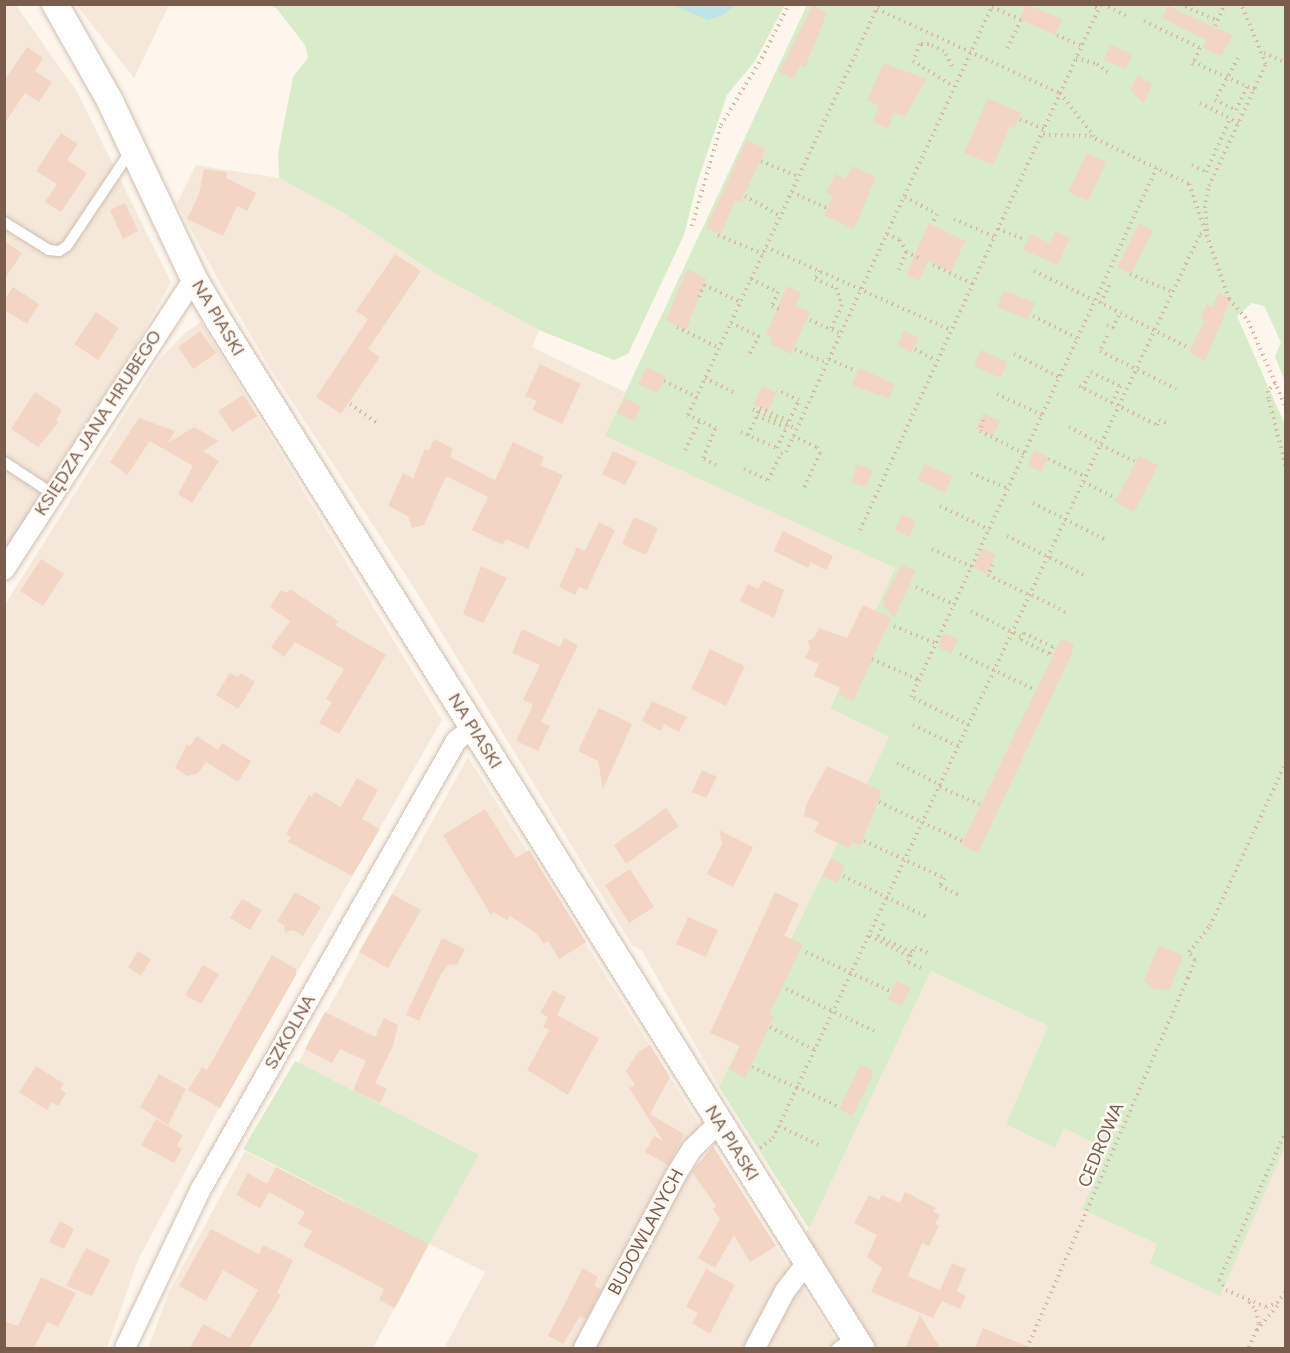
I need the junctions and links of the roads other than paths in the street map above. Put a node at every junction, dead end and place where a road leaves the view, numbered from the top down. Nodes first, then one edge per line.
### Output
1 (55, 4) edge
2 (133, 148) junction
3 (4, 222) edge
4 (194, 279) junction
5 (4, 462) edge
6 (53, 494) junction
7 (4, 570) edge
8 (473, 727) junction
9 (719, 1123) junction
10 (807, 1263) junction
11 (850, 1345) edge
12 (125, 1348) edge
13 (584, 1348) edge
14 (755, 1348) edge

1 - 2 street, NA PIASKI
2 - 3 lane
2 - 4 street, NA PIASKI
4 - 6 street, KSIĘDZA JANA HRUBEGO
4 - 8 street, NA PIASKI
5 - 6 lane
6 - 7 street, KSIĘDZA JANA HRUBEGO
8 - 9 street, NA PIASKI
8 - 12 street, SZKOLNA
9 - 10 street, NA PIASKI
9 - 13 street, BUDOWLANYCH
10 - 11 street, NA PIASKI
10 - 14 street

